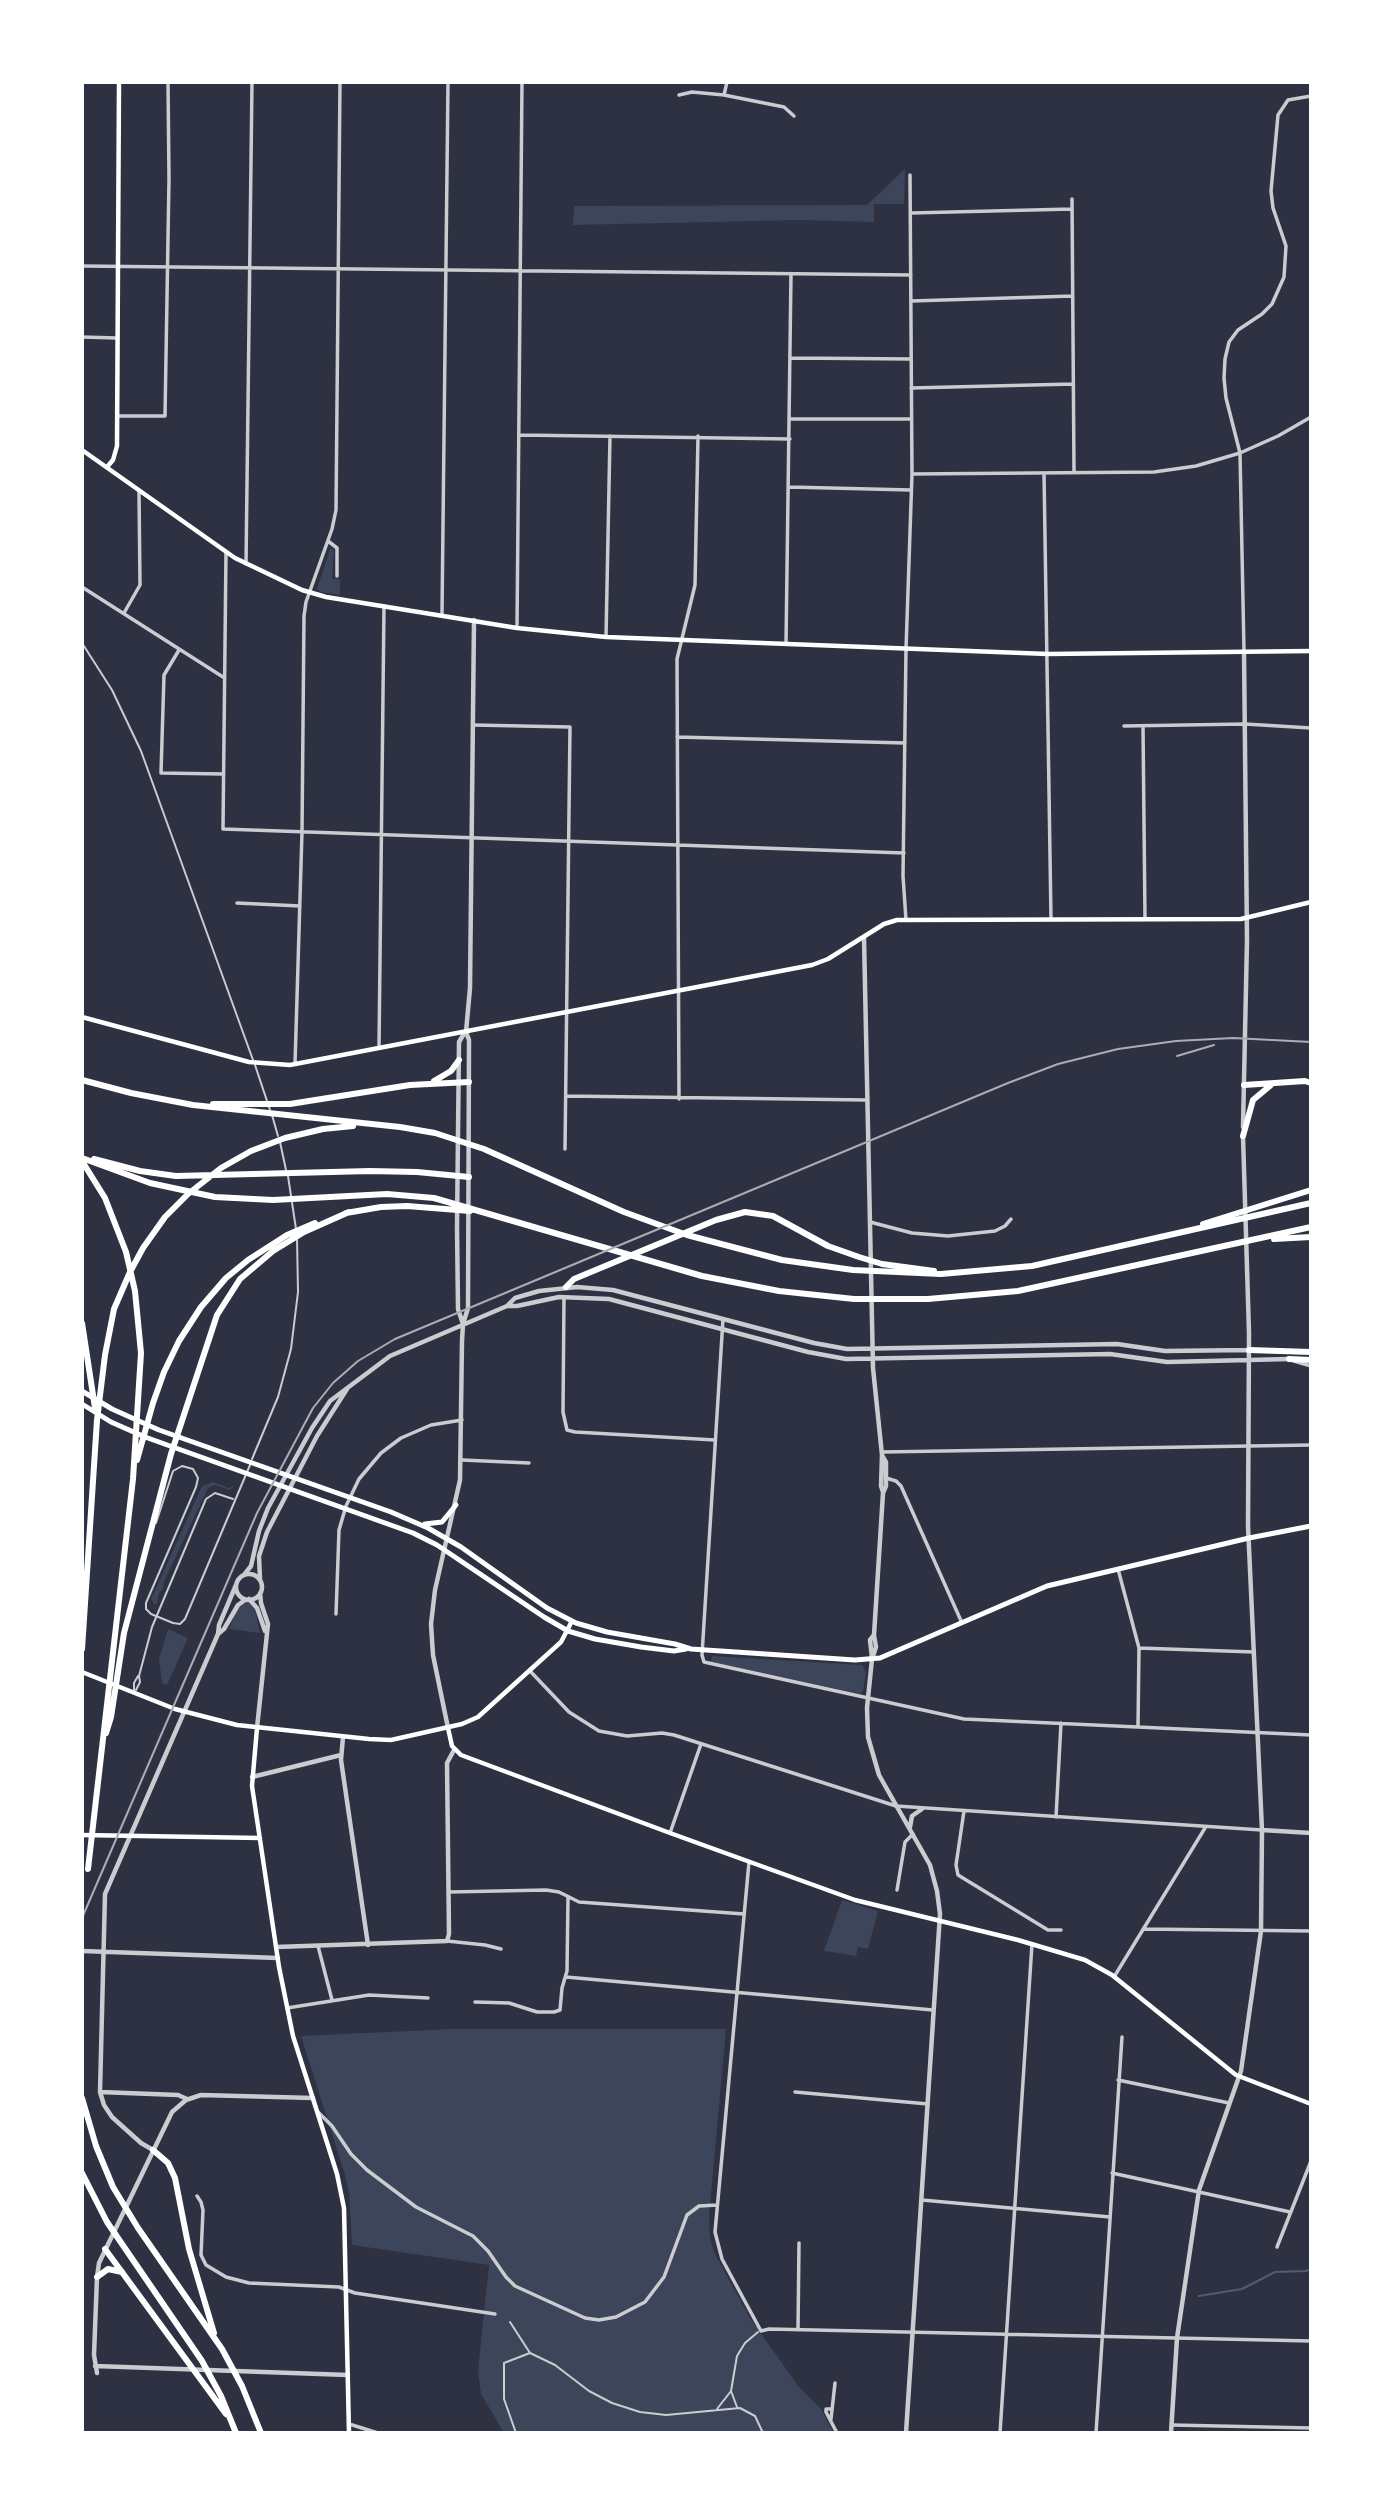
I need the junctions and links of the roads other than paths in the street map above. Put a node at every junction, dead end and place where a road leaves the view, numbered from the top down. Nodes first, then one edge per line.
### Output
1 (120, 82) edge
2 (168, 82) edge
3 (252, 82) edge
4 (340, 82) edge
5 (448, 82) edge
6 (522, 82) edge
7 (727, 82) edge
8 (679, 95) dead end
9 (724, 96) junction
10 (1311, 96) edge
11 (794, 116) dead end
12 (909, 175) dead end
13 (1072, 199) dead end
14 (1072, 209) junction
15 (911, 213) junction
16 (82, 266) edge
17 (118, 266) junction
18 (167, 267) junction
19 (249, 268) junction
20 (339, 269) junction
21 (445, 270) junction
22 (521, 271) junction
23 (791, 274) junction
24 (911, 275) junction
25 (1073, 296) junction
26 (911, 301) junction
27 (82, 337) edge
28 (117, 338) junction
29 (791, 358) junction
30 (911, 359) junction
31 (1073, 384) junction
32 (911, 388) junction
33 (117, 416) junction
34 (1311, 417) edge
35 (790, 419) junction
36 (911, 419) junction
37 (520, 435) junction
38 (610, 436) junction
39 (698, 436) junction
40 (790, 439) junction
41 (82, 450) edge
42 (1240, 453) junction
43 (107, 467) junction
44 (1074, 471) junction
45 (1044, 473) junction
46 (912, 474) junction
47 (789, 487) junction
48 (911, 490) junction
49 (139, 491) junction
50 (328, 541) junction
51 (226, 552) junction
52 (246, 564) junction
53 (337, 576) dead end
54 (82, 587) edge
55 (310, 593) junction
56 (384, 605) junction
57 (124, 613) junction
58 (442, 614) junction
59 (474, 620) junction
60 (517, 628) junction
61 (606, 637) junction
62 (680, 640) junction
63 (82, 643) edge
64 (786, 644) junction
65 (906, 649) junction
66 (179, 650) junction
67 (1244, 651) junction
68 (1311, 651) edge
69 (1048, 654) junction
70 (223, 677) junction
71 (1245, 724) junction
72 (473, 725) junction
73 (1124, 726) dead end
74 (1143, 726) junction
75 (1311, 728) edge
76 (677, 737) junction
77 (905, 743) junction
78 (223, 774) junction
79 (302, 832) junction
80 (381, 836) junction
81 (472, 838) junction
82 (569, 841) junction
83 (677, 846) junction
84 (904, 853) junction
85 (1311, 902) edge
86 (237, 904) dead end
87 (300, 906) junction
88 (1247, 918) junction
89 (1051, 919) junction
90 (1145, 919) junction
91 (906, 920) junction
92 (864, 937) junction
93 (677, 991) junction
94 (566, 1013) junction
95 (82, 1017) edge
96 (466, 1032) junction
97 (379, 1048) junction
98 (459, 1060) junction
99 (254, 1063) junction
100 (295, 1064) junction
101 (82, 1080) edge
102 (1309, 1081) edge
103 (458, 1082) junction
104 (469, 1082) junction
105 (427, 1083) junction
106 (1276, 1083) junction
107 (1244, 1085) junction
108 (566, 1096) junction
109 (679, 1099) junction
110 (167, 1100) junction
111 (867, 1100) junction
112 (378, 1125) junction
113 (1243, 1136) junction
114 (565, 1149) dead end
115 (82, 1158) edge
116 (458, 1176) junction
117 (469, 1177) junction
118 (1311, 1190) edge
119 (1311, 1203) edge
120 (349, 1212) junction
121 (493, 1215) junction
122 (1011, 1219) dead end
123 (870, 1222) junction
124 (1311, 1227) edge
125 (1195, 1229) junction
126 (1311, 1237) edge
127 (1262, 1238) junction
128 (946, 1274) junction
129 (566, 1287) junction
130 (564, 1297) junction
131 (507, 1306) junction
132 (723, 1319) junction
133 (82, 1324) edge
134 (463, 1324) junction
135 (722, 1329) junction
136 (1087, 1345) junction
137 (873, 1349) junction
138 (1249, 1350) junction
139 (1311, 1352) edge
140 (1088, 1355) junction
141 (873, 1359) junction
142 (1249, 1359) junction
143 (1289, 1359) junction
144 (1311, 1360) edge
145 (1311, 1366) edge
146 (348, 1387) junction
147 (82, 1391) edge
148 (82, 1404) edge
149 (97, 1420) junction
150 (462, 1420) junction
151 (177, 1437) junction
152 (715, 1440) junction
153 (1311, 1445) edge
154 (1249, 1446) junction
155 (173, 1447) junction
156 (882, 1454) junction
157 (462, 1460) junction
158 (529, 1463) dead end
159 (886, 1478) junction
160 (133, 1479) junction
161 (883, 1493) junction
162 (234, 1500) junction
163 (272, 1502) junction
164 (282, 1503) junction
165 (456, 1505) junction
166 (419, 1524) junction
167 (1311, 1526) edge
168 (1249, 1538) junction
169 (448, 1539) junction
170 (445, 1550) junction
171 (145, 1554) junction
172 (1118, 1569) junction
173 (244, 1575) junction
174 (260, 1579) junction
175 (236, 1585) junction
176 (260, 1593) junction
177 (248, 1599) junction
178 (519, 1601) junction
179 (538, 1601) junction
180 (336, 1614) dead end
181 (156, 1616) junction
182 (572, 1621) junction
183 (962, 1623) junction
184 (568, 1630) junction
185 (266, 1632) junction
186 (607, 1632) junction
187 (218, 1634) junction
188 (605, 1641) junction
189 (83, 1642) edge
190 (668, 1642) junction
191 (1139, 1648) junction
192 (82, 1649) edge
193 (686, 1649) junction
194 (702, 1650) junction
195 (666, 1651) junction
196 (1254, 1652) junction
197 (872, 1659) junction
198 (530, 1671) junction
199 (82, 1672) edge
200 (134, 1693) junction
201 (868, 1699) junction
202 (184, 1711) junction
203 (1061, 1723) junction
204 (1138, 1727) junction
205 (257, 1728) junction
206 (448, 1728) junction
207 (1257, 1732) junction
208 (1311, 1735) edge
209 (343, 1737) junction
210 (103, 1741) junction
211 (701, 1744) junction
212 (454, 1750) junction
213 (341, 1755) junction
214 (252, 1777) junction
215 (897, 1806) junction
216 (922, 1809) junction
217 (964, 1811) junction
218 (1056, 1817) junction
219 (910, 1828) junction
220 (1205, 1828) junction
221 (1262, 1830) junction
222 (670, 1833) junction
223 (1311, 1833) edge
224 (913, 1834) junction
225 (82, 1835) edge
226 (129, 1836) junction
227 (260, 1838) junction
228 (749, 1862) junction
229 (88, 1869) dead end
230 (897, 1890) dead end
231 (449, 1892) junction
232 (568, 1898) junction
233 (744, 1914) junction
234 (940, 1922) junction
235 (1143, 1929) junction
236 (1061, 1930) dead end
237 (1261, 1931) junction
238 (1311, 1931) edge
239 (447, 1941) junction
240 (1032, 1944) junction
241 (368, 1945) junction
242 (318, 1946) junction
243 (276, 1947) junction
244 (501, 1950) dead end
245 (82, 1951) edge
246 (103, 1951) junction
247 (278, 1958) junction
248 (566, 1977) junction
249 (1114, 1977) junction
250 (737, 1991) junction
251 (428, 1998) dead end
252 (332, 2000) junction
253 (475, 2002) dead end
254 (287, 2008) junction
255 (934, 2010) junction
256 (1122, 2037) dead end
257 (1239, 2077) junction
258 (1118, 2080) junction
259 (100, 2092) junction
260 (795, 2092) dead end
261 (82, 2098) edge
262 (313, 2098) junction
263 (187, 2099) junction
264 (1230, 2103) junction
265 (928, 2104) junction
266 (1311, 2104) edge
267 (318, 2112) junction
268 (153, 2150) junction
269 (1311, 2161) edge
270 (82, 2173) edge
271 (1112, 2173) junction
272 (1199, 2190) junction
273 (197, 2196) dead end
274 (922, 2200) junction
275 (717, 2205) junction
276 (1015, 2209) junction
277 (1290, 2212) junction
278 (1110, 2217) junction
279 (799, 2243) dead end
280 (106, 2246) junction
281 (1277, 2247) dead end
282 (122, 2272) junction
283 (97, 2277) junction
284 (347, 2290) junction
285 (495, 2315) dead end
286 (510, 2322) dead end
287 (798, 2329) junction
288 (761, 2331) junction
289 (912, 2332) junction
290 (1006, 2334) junction
291 (1102, 2336) junction
292 (1177, 2338) junction
293 (216, 2339) junction
294 (1311, 2341) edge
295 (530, 2353) junction
296 (95, 2366) junction
297 (97, 2373) dead end
298 (348, 2375) junction
299 (835, 2383) dead end
300 (731, 2391) junction
301 (737, 2408) junction
302 (716, 2409) junction
303 (349, 2424) junction
304 (1172, 2425) junction
305 (1311, 2428) edge
306 (234, 2429) edge
307 (261, 2433) edge
308 (349, 2433) edge
309 (378, 2433) edge
310 (516, 2433) edge
311 (764, 2433) edge
312 (837, 2433) edge
313 (906, 2433) edge
314 (1000, 2433) edge
315 (1096, 2433) edge
316 (1171, 2433) edge

1 - 17 main road
2 - 18 street
3 - 19 street
4 - 20 street
5 - 21 street
6 - 22 street
7 - 9 street
8 - 9 street
9 - 11 street
10 - 42 street
12 - 15 street
13 - 14 street
14 - 15 street
14 - 25 street
15 - 24 street
16 - 17 street
17 - 18 street
17 - 28 main road
18 - 19 street
18 - 33 street
19 - 20 street
19 - 52 street
20 - 21 street
20 - 50 street
21 - 22 street
21 - 58 street
22 - 23 street
22 - 37 street
23 - 24 street
23 - 29 street
24 - 26 street
25 - 26 street
25 - 31 street
26 - 30 street
27 - 28 street
28 - 33 main road
29 - 30 street
29 - 35 street
30 - 32 street
31 - 32 street
31 - 44 street
32 - 36 street
33 - 43 main road
34 - 42 street
35 - 36 street
35 - 40 street
36 - 46 street
37 - 38 street
37 - 60 street
38 - 39 street
38 - 61 street
39 - 40 street
39 - 62 street
40 - 47 street
41 - 43 main road
42 - 44 street
42 - 67 street
43 - 49 main road
44 - 45 street
45 - 46 street
45 - 69 street
46 - 48 street
47 - 48 street
47 - 64 street
48 - 65 street
49 - 51 main road
49 - 57 street
50 - 53 street
50 - 55 street
51 - 52 main road
51 - 70 street
52 - 55 main road
54 - 57 street
55 - 56 main road
55 - 79 street
56 - 58 main road
56 - 80 street
57 - 66 street
58 - 59 main road
59 - 60 main road
59 - 72 street
60 - 61 main road
61 - 62 main road
62 - 64 main road
62 - 76 street
63 - 99 lane
64 - 65 main road
65 - 69 main road
65 - 77 street
66 - 70 street
66 - 78 street
67 - 68 main road
67 - 69 main road
67 - 71 street
69 - 89 street
70 - 78 street
71 - 74 street
71 - 75 street
71 - 88 street
72 - 81 street
72 - 82 street
73 - 74 street
74 - 90 street
76 - 77 street
76 - 83 street
77 - 84 street
78 - 79 street
79 - 80 street
79 - 87 street
80 - 81 street
80 - 97 street
81 - 82 street
81 - 96 street
82 - 83 street
82 - 94 street
83 - 84 street
83 - 93 street
84 - 91 street
85 - 88 main road
86 - 87 street
87 - 100 street
88 - 90 main road
88 - 107 street
89 - 90 main road
89 - 91 main road
91 - 92 main road
92 - 93 main road
92 - 111 street
93 - 94 main road
93 - 109 street
94 - 96 main road
94 - 108 street
95 - 99 main road
96 - 97 main road
96 - 98 street
96 - 104 street
97 - 100 main road
98 - 103 street
98 - 105 highway
99 - 100 main road
99 - 162 lane
101 - 110 highway
102 - 106 highway
103 - 104 highway
103 - 105 highway
103 - 116 street
104 - 117 street
105 - 110 highway
106 - 107 highway
106 - 113 highway
107 - 113 street
108 - 109 street
108 - 114 street
109 - 111 street
110 - 112 highway
111 - 123 street
112 - 128 highway
112 - 149 highway
113 - 138 street
115 - 116 highway
115 - 121 highway
115 - 160 highway
116 - 117 highway
116 - 134 street
117 - 134 street
118 - 125 highway
119 - 125 highway
120 - 121 highway
120 - 151 highway
120 - 160 highway
121 - 127 highway
122 - 123 street
123 - 137 street
124 - 127 highway
125 - 128 highway
126 - 127 highway
128 - 129 highway
129 - 130 street
129 - 131 street
129 - 132 street
130 - 131 street
130 - 135 street
130 - 152 street
131 - 134 street
132 - 135 street
132 - 137 street
133 - 149 highway
134 - 146 street
134 - 150 street
135 - 141 street
135 - 152 street
136 - 137 street
136 - 138 street
136 - 140 street
137 - 141 street
138 - 139 highway
138 - 142 street
140 - 141 street
140 - 142 street
141 - 156 street
142 - 143 street
142 - 154 street
143 - 144 highway
143 - 145 street
146 - 163 street
146 - 164 street
147 - 151 main road
148 - 155 main road
149 - 189 highway
150 - 157 street
150 - 180 street
151 - 155 highway
151 - 166 main road
152 - 194 street
153 - 154 street
154 - 156 street
154 - 168 street
155 - 170 main road
155 - 171 highway
156 - 159 street
156 - 161 street
157 - 158 street
157 - 165 street
159 - 161 street
159 - 183 street
160 - 210 highway
161 - 197 street
162 - 181 lane
162 - 181 lane
163 - 164 street
163 - 173 street
164 - 174 street
165 - 166 main road
165 - 169 street
166 - 169 main road
167 - 168 main road
168 - 172 main road
168 - 196 street
169 - 170 street
169 - 179 main road
170 - 178 main road
170 - 206 street
171 - 181 lane
171 - 210 highway
172 - 183 main road
172 - 191 street
173 - 174 street
173 - 175 street
174 - 176 street
175 - 177 street
175 - 187 street
176 - 177 street
176 - 185 street
177 - 185 street
177 - 187 street
178 - 179 main road
178 - 184 main road
179 - 182 main road
181 - 200 lane
182 - 184 main road
182 - 186 main road
183 - 197 main road
184 - 188 main road
184 - 198 main road
185 - 205 street
186 - 188 main road
186 - 190 main road
187 - 202 street
188 - 195 main road
189 - 192 highway
190 - 193 main road
190 - 195 main road
191 - 196 street
191 - 204 street
193 - 194 main road
193 - 195 main road
194 - 197 main road
194 - 201 street
196 - 207 street
197 - 201 street
198 - 206 main road
198 - 211 street
199 - 200 main road
200 - 202 main road
201 - 203 street
201 - 215 street
202 - 205 main road
202 - 226 street
203 - 204 street
203 - 218 street
204 - 207 street
205 - 209 main road
205 - 214 main road
206 - 209 main road
206 - 212 main road
207 - 208 street
207 - 221 street
209 - 213 street
210 - 229 highway
211 - 215 street
211 - 222 street
212 - 222 main road
212 - 231 street
213 - 214 street
213 - 241 street
214 - 227 main road
215 - 216 street
215 - 219 street
216 - 217 street
216 - 219 street
217 - 218 street
217 - 236 street
218 - 220 street
219 - 224 street
220 - 221 street
220 - 235 street
221 - 223 street
221 - 237 street
222 - 228 main road
224 - 230 street
224 - 234 street
225 - 226 main road
226 - 227 main road
226 - 246 street
227 - 243 main road
228 - 233 street
228 - 234 main road
231 - 232 street
231 - 239 street
232 - 233 street
232 - 248 street
233 - 250 street
234 - 240 main road
234 - 255 street
235 - 237 street
235 - 249 street
237 - 238 street
237 - 257 street
239 - 241 street
239 - 244 street
240 - 249 main road
240 - 276 street
241 - 242 street
242 - 243 street
242 - 252 street
243 - 247 main road
245 - 246 street
246 - 247 street
246 - 259 street
247 - 254 main road
248 - 250 street
248 - 253 street
249 - 257 main road
250 - 255 street
250 - 275 street
251 - 252 street
252 - 254 street
254 - 262 main road
255 - 265 street
256 - 258 street
257 - 264 street
257 - 266 main road
258 - 264 street
258 - 271 street
259 - 263 street
259 - 268 street
260 - 265 street
261 - 293 highway
262 - 263 street
262 - 267 main road
263 - 268 street
264 - 272 street
265 - 274 street
267 - 275 street
267 - 284 main road
268 - 280 street
268 - 293 highway
269 - 277 street
270 - 306 highway
271 - 272 street
271 - 278 street
272 - 277 street
272 - 292 street
273 - 284 street
274 - 276 street
274 - 289 street
275 - 288 street
276 - 278 street
276 - 290 street
277 - 281 street
278 - 291 street
279 - 287 street
280 - 282 highway
280 - 283 street
282 - 283 highway
282 - 306 highway
283 - 296 street
284 - 285 street
284 - 298 main road
286 - 295 lane
287 - 288 street
287 - 289 street
288 - 300 lane
289 - 290 street
289 - 313 street
290 - 291 street
290 - 314 street
291 - 292 street
291 - 315 street
292 - 294 street
292 - 304 street
293 - 307 highway
295 - 302 lane
295 - 310 lane
296 - 297 street
296 - 298 street
298 - 303 main road
299 - 312 street
300 - 301 lane
300 - 302 lane
301 - 302 lane
301 - 311 lane
303 - 308 main road
303 - 309 street
304 - 305 street
304 - 316 street

